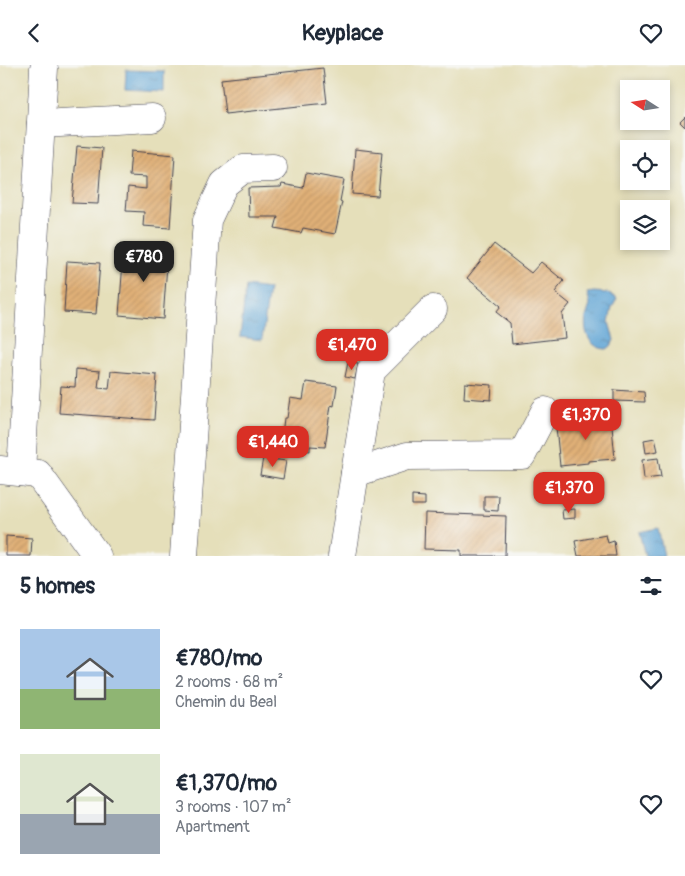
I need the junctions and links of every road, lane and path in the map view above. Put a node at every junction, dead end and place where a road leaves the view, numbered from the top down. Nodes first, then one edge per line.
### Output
1 (44, 68) dead end
2 (152, 117) dead end
3 (41, 124) junction
4 (274, 168) dead end
5 (433, 309) dead end
6 (544, 411) dead end
7 (11, 471) edge
8 (355, 473) junction
9 (97, 556) edge
10 (184, 556) edge
11 (342, 556) edge

1 - 3 street
2 - 3 street
3 - 7 street
4 - 10 street
5 - 8 street
6 - 8 street
7 - 9 street
8 - 11 street

